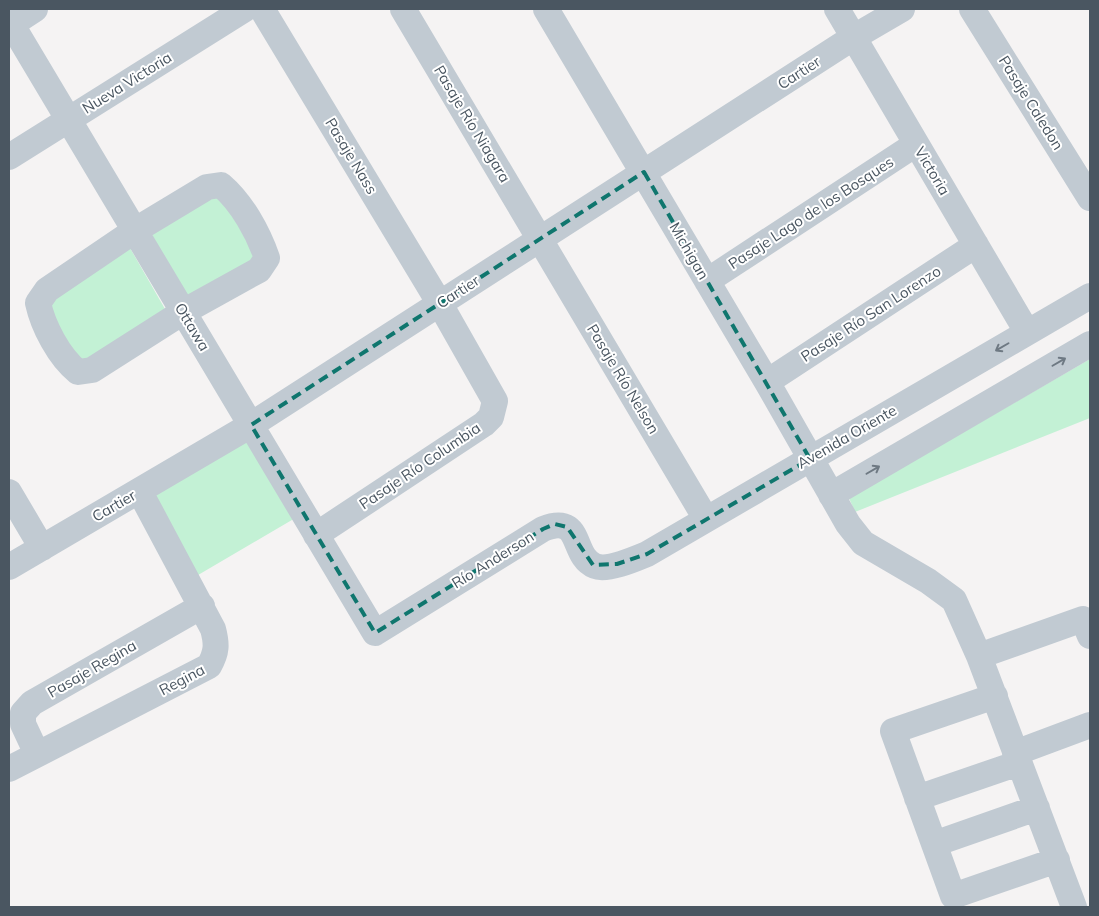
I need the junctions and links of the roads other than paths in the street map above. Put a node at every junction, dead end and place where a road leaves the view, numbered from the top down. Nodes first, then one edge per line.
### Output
1 (35, 9) edge
2 (245, 9) edge
3 (262, 9) edge
4 (403, 9) edge
5 (546, 9) edge
6 (837, 9) edge
7 (902, 9) edge
8 (972, 9) edge
9 (10, 24) edge
10 (854, 37) junction
11 (68, 120) junction
12 (916, 144) junction
13 (9, 157) edge
14 (644, 172) junction
15 (1090, 198) edge
16 (134, 231) junction
17 (540, 239) junction
18 (976, 245) junction
19 (707, 281) junction
20 (1090, 296) edge
21 (440, 304) junction
22 (183, 312) junction
23 (1027, 332) junction
24 (1090, 344) edge
25 (767, 382) junction
26 (251, 425) junction
27 (810, 459) junction
28 (9, 492) edge
29 (140, 492) junction
30 (831, 495) junction
31 (706, 520) junction
32 (316, 535) junction
33 (42, 548) junction
34 (600, 567) joint
35 (9, 568) edge
36 (202, 606) junction
37 (375, 633) joint
38 (1090, 636) edge
39 (979, 656) junction
40 (995, 696) junction
41 (1090, 725) edge
42 (37, 754) junction
43 (1017, 758) junction
44 (9, 769) edge
45 (917, 798) junction
46 (1037, 808) junction
47 (934, 844) junction
48 (1057, 860) junction
49 (1074, 907) edge

1 - 9 street
2 - 11 street, Nueva Victoria
3 - 21 street, Pasaje Nass
4 - 17 street, Pasaje Río Niagara
5 - 14 street, Michigan
6 - 10 street, Victoria
7 - 10 street, Cartier
8 - 15 street, Pasaje Caledon
9 - 11 street, Ottawa
10 - 12 street, Victoria
10 - 14 street, Cartier
11 - 13 street, Nueva Victoria
11 - 16 street, Ottawa
12 - 18 street, Victoria
12 - 19 street, Pasaje Lago de los Bosques
14 - 17 street, Cartier
14 - 19 street, Michigan
16 - 22 street, Ottawa
16 - 22 street
16 - 22 street
17 - 21 street, Cartier
17 - 31 street, Pasaje Río Nelson
18 - 23 street, Victoria
18 - 25 street, Pasaje Río San Lorenzo
19 - 25 street, Michigan
20 - 23 street, Avenida Oriente
21 - 26 street, Cartier
21 - 32 street, Pasaje Río Columbia
22 - 26 street, Ottawa
23 -> 27 street, Avenida Oriente
30 -> 24 street
25 - 27 street, Michigan
26 - 29 street, Cartier
26 - 32 street, Ottawa
27 - 30 street, Michigan
27 - 31 street, Avenida Oriente
28 - 33 street
29 - 33 street, Cartier
29 - 36 street, Regina
30 - 39 street, Michigan
31 - 34 street, Avenida Oriente
32 - 37 street, Ottawa
33 - 35 street, Cartier
34 - 37 street, Río Anderson
36 - 42 street, Pasaje Regina
36 - 42 street, Regina
38 - 39 street
39 - 40 street, Michigan
40 - 43 street, Michigan
40 - 45 street
41 - 43 street
42 - 44 street, Regina
43 - 45 street
43 - 46 street, Michigan
45 - 47 street
46 - 47 street
46 - 48 street, Michigan
47 - 48 street
48 - 49 street, Michigan

